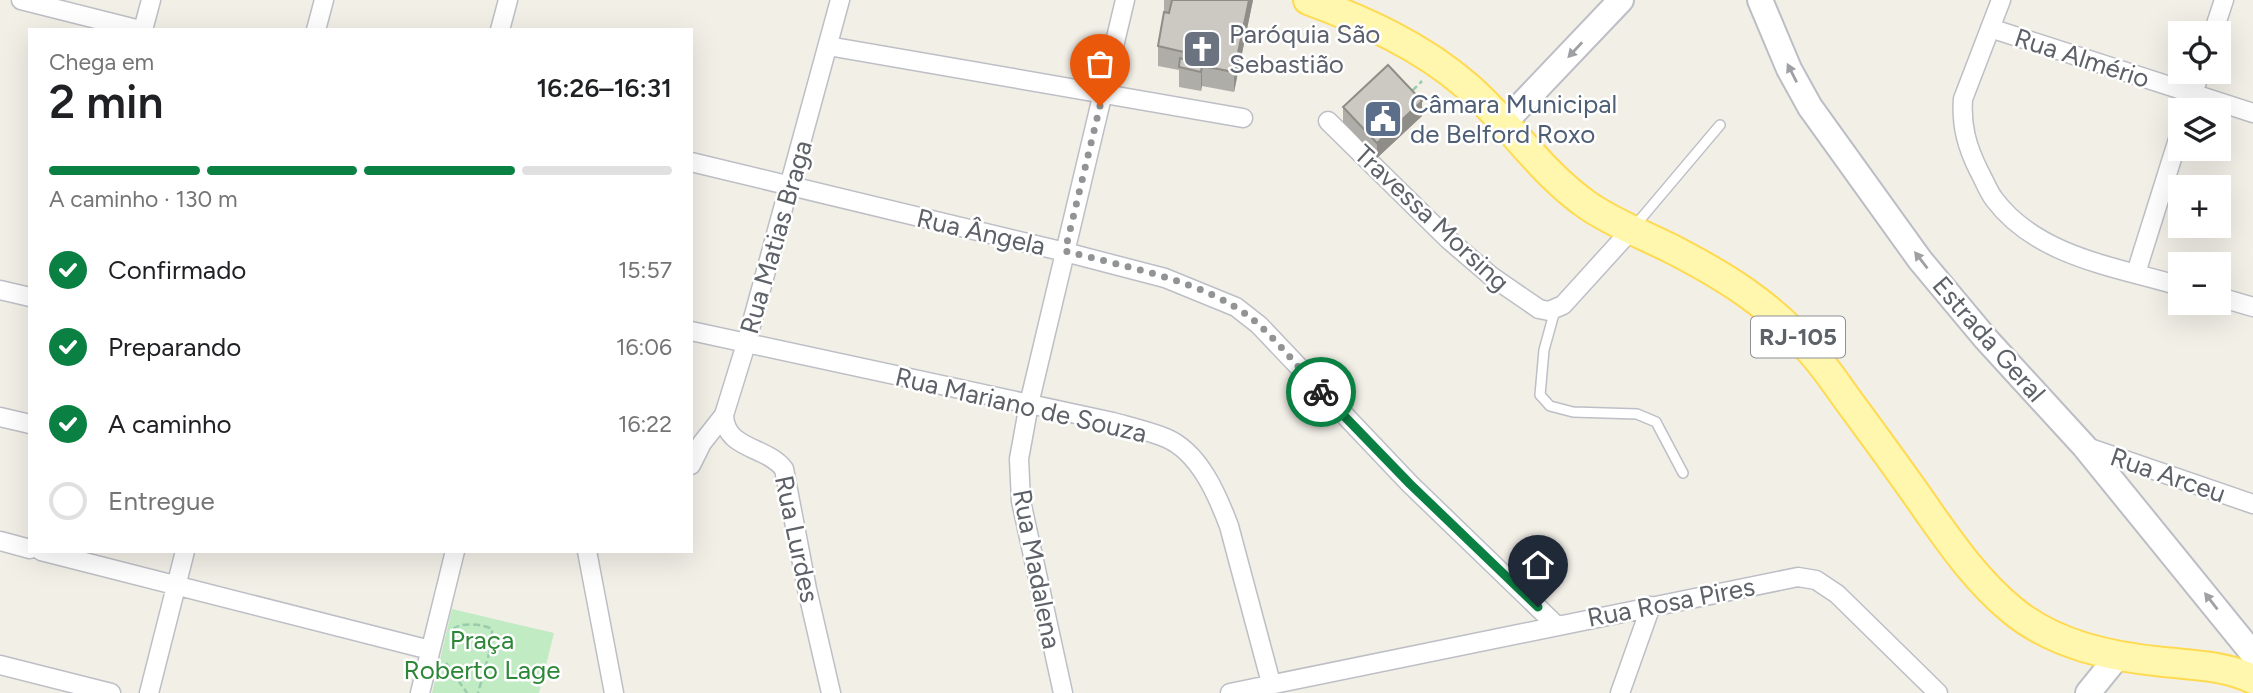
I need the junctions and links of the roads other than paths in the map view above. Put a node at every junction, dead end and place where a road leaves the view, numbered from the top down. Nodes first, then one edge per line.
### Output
1 (20, 0) edge
2 (151, 0) edge
3 (324, 0) edge
4 (508, 0) edge
5 (840, 0) edge
6 (1125, 0) edge
7 (1621, 0) edge
8 (1760, 0) edge
9 (2001, 0) edge
10 (2224, 0) edge
11 (1322, 2) edge
12 (2217, 21) edge
13 (1990, 27) junction
14 (134, 28) edge
15 (143, 28) edge
16 (317, 28) edge
17 (501, 28) edge
18 (828, 46) junction
19 (1103, 94) junction
20 (2177, 98) edge
21 (2231, 110) edge
22 (2253, 113) edge
23 (1244, 118) dead end
24 (1328, 121) dead end
25 (1504, 123) junction
26 (1720, 125) dead end
27 (2171, 161) edge
28 (693, 163) edge
29 (790, 186) junction
30 (1632, 229) junction
31 (1065, 251) junction
32 (2136, 273) junction
33 (2168, 282) edge
34 (0, 290) edge
35 (28, 297) edge
36 (2231, 301) edge
37 (2253, 307) edge
38 (1555, 309) junction
39 (693, 331) edge
40 (746, 344) junction
41 (1029, 404) junction
42 (724, 415) junction
43 (0, 417) edge
44 (28, 424) edge
45 (2084, 446) junction
46 (693, 461) edge
47 (1683, 473) dead end
48 (2253, 504) edge
49 (0, 541) edge
50 (28, 548) edge
51 (49, 553) edge
52 (184, 553) edge
53 (454, 553) edge
54 (587, 553) edge
55 (176, 586) junction
56 (1651, 606) junction
57 (1556, 625) junction
58 (430, 650) junction
59 (2253, 654) edge
60 (2118, 656) junction
61 (0, 665) edge
62 (2253, 679) edge
63 (1271, 683) junction
64 (111, 693) edge
65 (149, 693) edge
66 (420, 693) edge
67 (614, 693) edge
68 (831, 693) edge
69 (1063, 693) edge
70 (1230, 693) edge
71 (1620, 693) edge
72 (1938, 693) edge
73 (2088, 693) edge

1 - 14 street
2 - 15 street
3 - 16 street
4 - 17 street
5 - 18 street, Rua Matias Braga
6 - 19 street, Rua Madalena
7 -> 25 street
45 -> 8 street, Estrada Geral
9 - 13 street
10 - 12 street
11 - 25 main road, RJ-105
13 - 20 street, Rua Almério
13 - 32 street
18 - 19 street
18 - 29 street, Rua Matias Braga
19 - 23 street
19 - 31 street, Rua Madalena
21 - 22 street, Rua Almério
24 - 38 street, Travessa Morsing
25 - 30 main road, RJ-105
26 - 30 lane
27 - 32 street
28 - 29 street, Rua Ângela
29 - 31 street, Rua Ângela
29 - 40 street, Rua Matias Braga
30 - 38 street
30 - 60 main road, RJ-105
31 - 41 street, Rua Madalena
31 - 57 street, Rua Ângela
32 - 33 street
34 - 35 street
36 - 37 street
38 - 47 lane
39 - 40 street, Rua Mariano de Souza
40 - 41 street, Rua Mariano de Souza
40 - 42 street, Rua Matias Braga
41 - 63 street, Rua Mariano de Souza
41 - 69 street, Rua Madalena
42 - 46 street, Rua Matias Braga
42 - 68 street, Rua Lurdes
43 - 44 street
45 - 48 street, Rua Arceu
59 -> 45 street, Estrada Geral
49 - 50 street
51 - 55 street
52 - 55 street
53 - 58 street
54 - 67 street
55 - 58 street
55 - 65 street
56 - 57 street, Rua Rosa Pires
56 - 71 street
56 - 72 street, Rua Rosa Pires
57 - 63 street, Rua Rosa Pires
58 - 66 street
60 - 62 main road, RJ-105
60 - 73 street
61 - 64 street
63 - 70 street, Rua Rosa Pires

